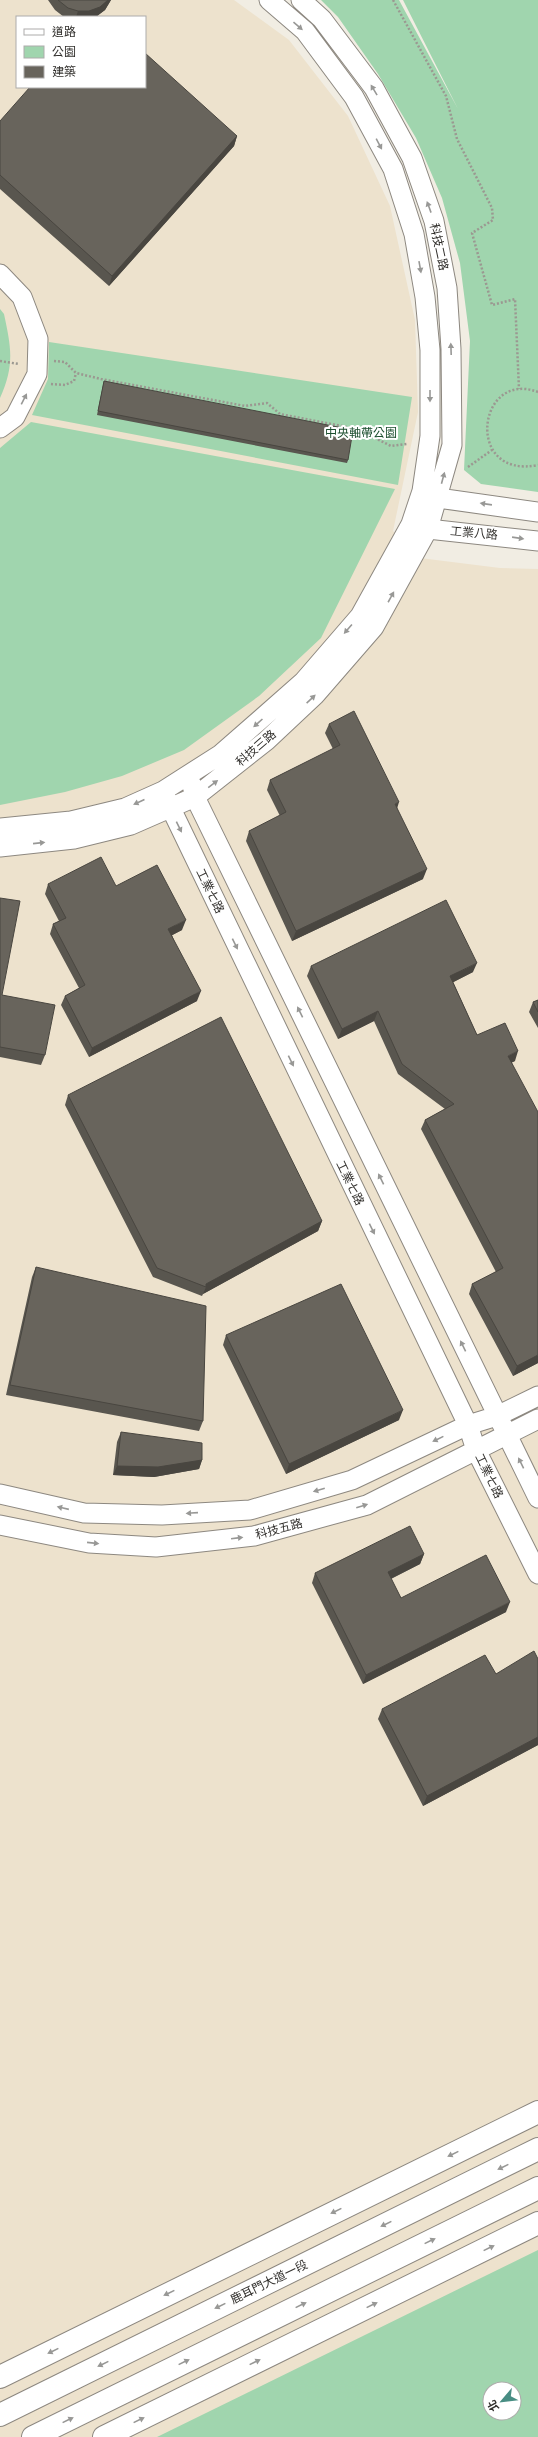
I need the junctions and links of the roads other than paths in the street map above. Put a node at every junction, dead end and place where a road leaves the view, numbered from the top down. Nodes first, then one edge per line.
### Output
1 (269, 0) edge
2 (301, 0) edge
3 (0, 274) edge
4 (0, 428) edge
5 (430, 495) junction
6 (538, 512) edge
7 (419, 526) junction
8 (538, 541) edge
9 (189, 774) junction
10 (195, 797) junction
11 (166, 800) junction
12 (0, 828) edge
13 (0, 847) edge
14 (538, 1396) edge
15 (497, 1416) junction
16 (538, 1419) edge
17 (468, 1425) junction
18 (507, 1434) junction
19 (476, 1450) junction
20 (0, 1494) edge
21 (538, 1498) edge
22 (0, 1525) edge
23 (538, 1574) edge
24 (538, 2112) edge
25 (538, 2149) edge
26 (538, 2188) edge
27 (538, 2223) edge
28 (0, 2377) edge
29 (0, 2415) edge
30 (33, 2437) edge
31 (104, 2437) edge

1 -> 5 street, 科技二路
5 -> 2 street, 科技二路
4 -> 3 street
6 -> 5 street
5 - 7 street, 科技二路
7 -> 8 street, 工業八路
7 -> 9 street, 科技三路
10 -> 7 street, 科技三路
9 - 10 street
9 - 11 street, 科技三路
10 - 11 street, 科技三路
15 -> 10 street
11 -> 12 street, 科技三路
13 -> 11 street, 科技三路
11 -> 17 street, 工業七路
14 - 15 street
15 - 17 street
15 - 18 street
16 - 18 street, 科技五路
17 - 19 street, 工業七路
17 -> 20 street
18 - 19 street, 科技五路
21 -> 18 street
22 -> 19 street, 科技五路
19 - 23 street, 工業七路
24 -> 28 street
25 -> 29 street, 鹿耳門大道一段
30 -> 26 street
31 -> 27 street

